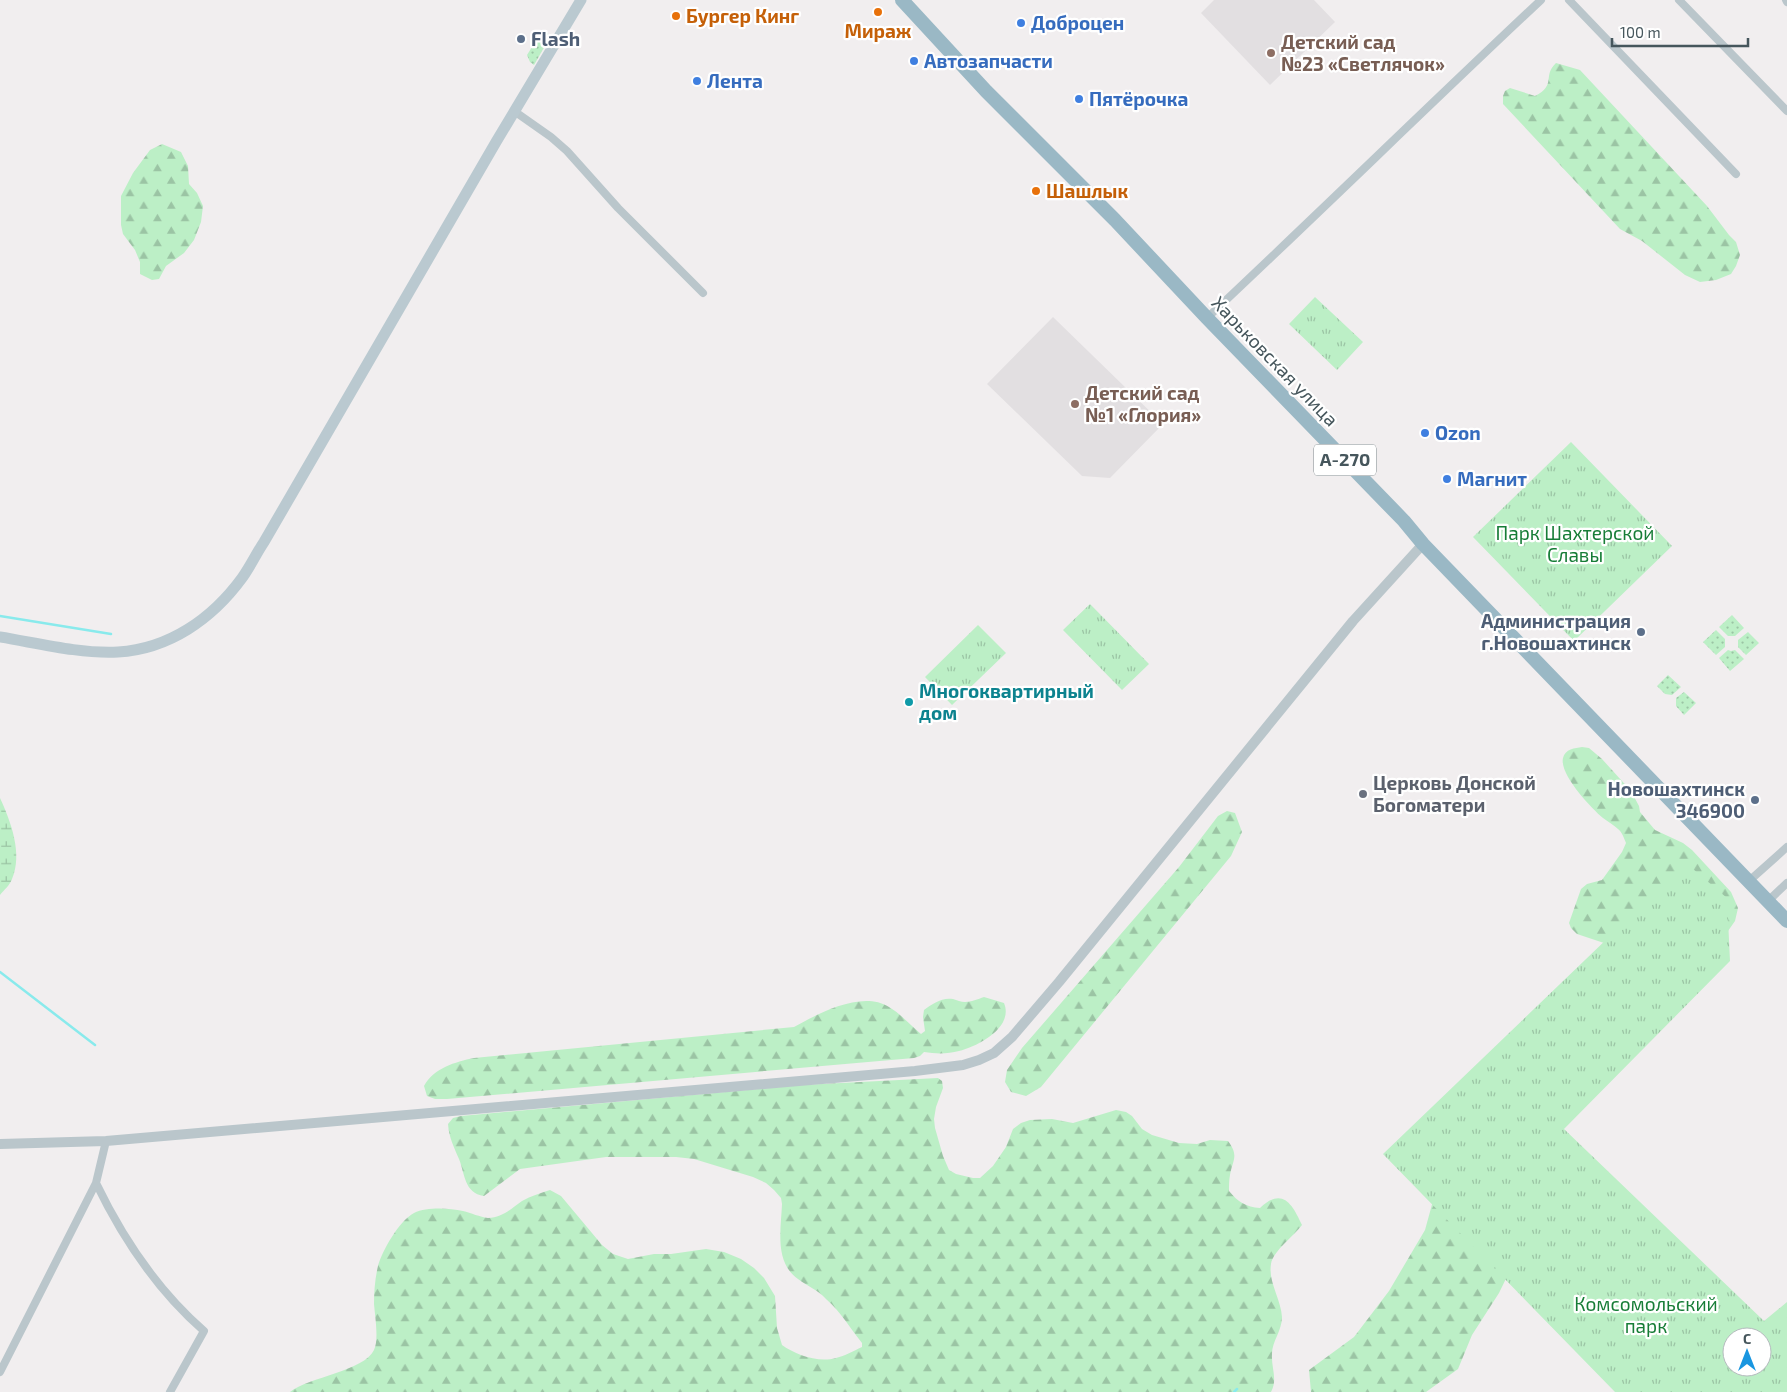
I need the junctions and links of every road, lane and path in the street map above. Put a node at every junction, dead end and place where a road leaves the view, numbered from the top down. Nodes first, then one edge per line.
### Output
1 (581, 0) edge
2 (902, 0) edge
3 (1540, 0) edge
4 (1570, 0) edge
5 (1679, 0) edge
6 (514, 111) junction
7 (1787, 111) edge
8 (1736, 174) dead end
9 (703, 293) dead end
10 (1207, 318) junction
11 (1423, 544) junction
12 (0, 637) edge
13 (1787, 847) edge
14 (1749, 882) junction
15 (1787, 883) edge
16 (1768, 900) junction
17 (1787, 920) edge
18 (106, 1141) junction
19 (0, 1144) edge
20 (96, 1183) junction
21 (0, 1372) edge
22 (170, 1392) edge

1 - 6 main road
2 - 10 highway, Харьковская улица / А-270
3 - 10 street
4 - 8 street
5 - 7 street
6 - 9 street
6 - 12 main road
10 - 11 highway, Харьковская улица / А-270
11 - 14 highway, Харьковская улица / А-270
11 - 18 street
13 - 14 street
14 - 16 highway, Харьковская улица / А-270
15 - 16 street
16 - 17 highway, Харьковская улица / А-270
18 - 19 street
18 - 20 street
20 - 21 street
20 - 22 street

